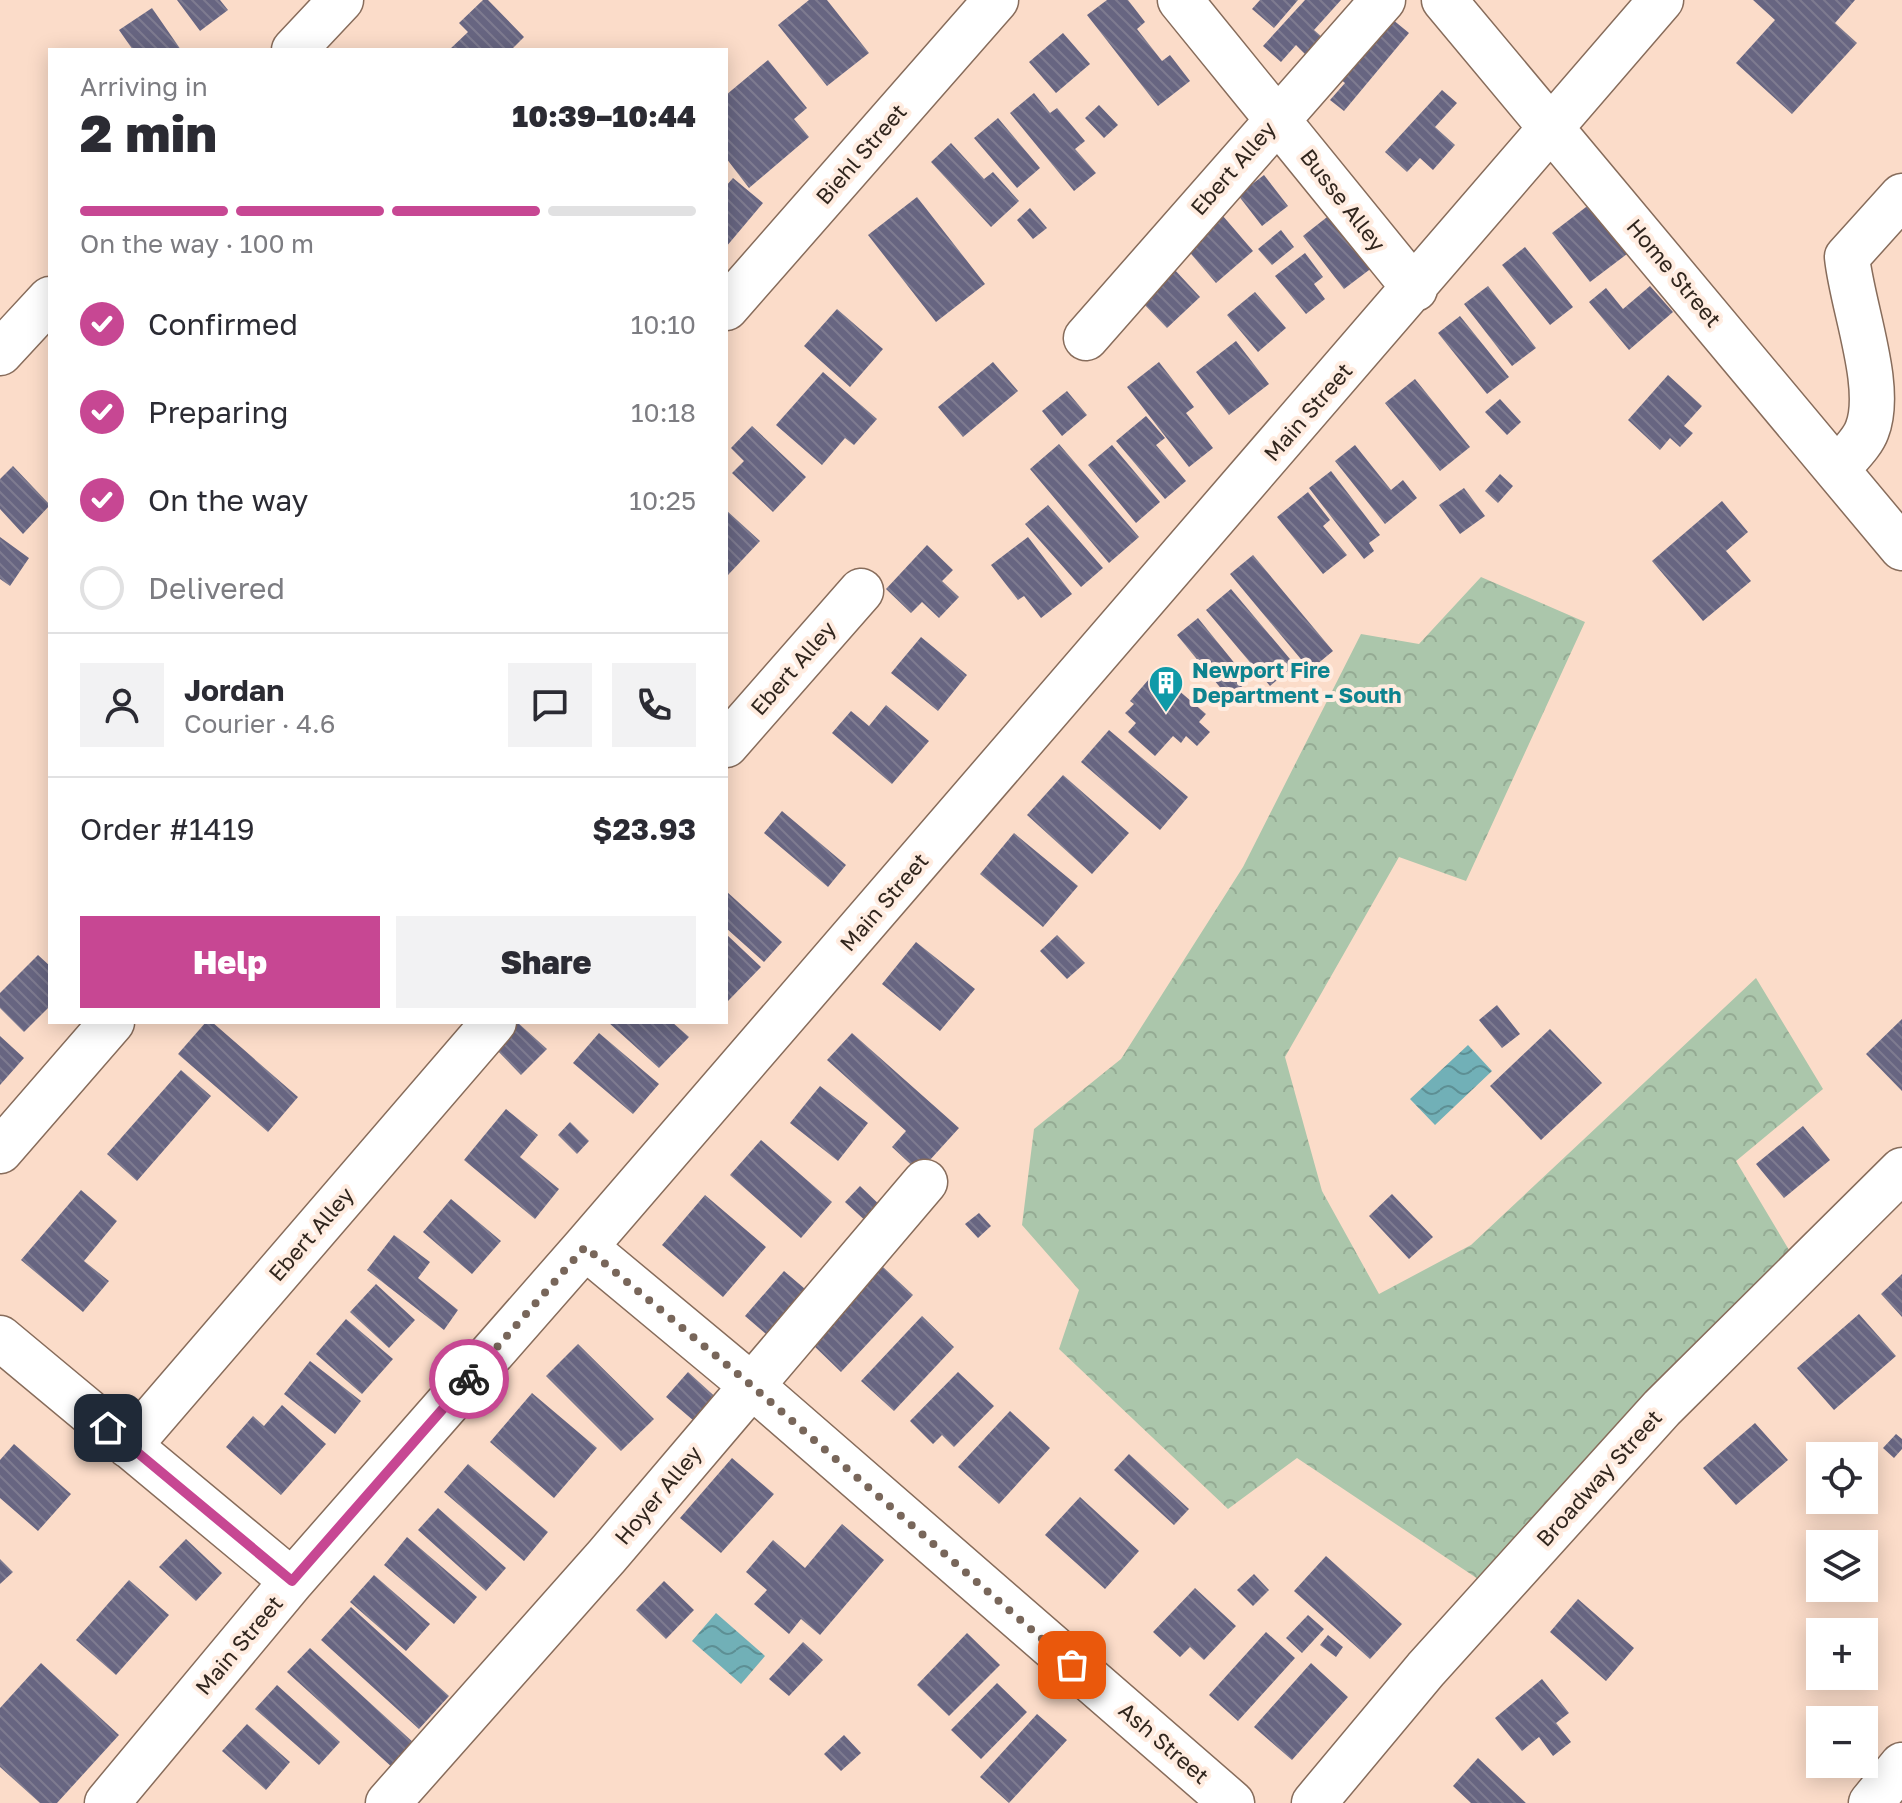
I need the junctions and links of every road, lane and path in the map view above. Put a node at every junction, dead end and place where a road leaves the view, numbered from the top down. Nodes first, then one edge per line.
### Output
1 (341, 0) edge
2 (996, 0) edge
3 (1180, 0) edge
4 (1383, 0) edge
5 (1444, 0) edge
6 (1661, 0) edge
7 (296, 48) edge
8 (1278, 116) junction
9 (1549, 129) junction
10 (1902, 196) edge
11 (1415, 289) junction
12 (48, 301) edge
13 (728, 306) edge
14 (1086, 338) dead end
15 (0, 353) edge
16 (1837, 470) junction
17 (1902, 548) edge
18 (861, 591) dead end
19 (728, 743) edge
20 (110, 1024) edge
21 (492, 1024) edge
22 (0, 1151) edge
23 (1902, 1170) edge
24 (925, 1182) dead end
25 (585, 1247) junction
26 (0, 1338) edge
27 (751, 1385) junction
28 (129, 1446) junction
29 (292, 1581) junction
30 (1902, 1765) edge
31 (109, 1802) edge
32 (388, 1803) edge
33 (1232, 1803) edge
34 (1314, 1803) edge
35 (1871, 1803) edge

1 - 7 street
2 - 13 street, Biehl Street
3 - 8 street, Busse Alley
4 - 8 street, Ebert Alley
5 - 9 street, Home Street
6 - 9 street, Main Street
8 - 11 street, Busse Alley
8 - 14 street, Ebert Alley
9 - 11 street, Main Street
9 - 16 street, Home Street
10 - 16 street
11 - 25 street, Main Street
12 - 15 street
16 - 17 street, Home Street
18 - 19 street, Ebert Alley
20 - 22 street
21 - 28 street, Ebert Alley
23 - 34 street, Broadway Street
24 - 27 street, Hoyer Alley
25 - 27 street, Ash Street
25 - 29 street, Main Street
26 - 28 street
27 - 32 street, Hoyer Alley
27 - 33 street, Ash Street
28 - 29 street
29 - 31 street, Main Street
30 - 35 street

